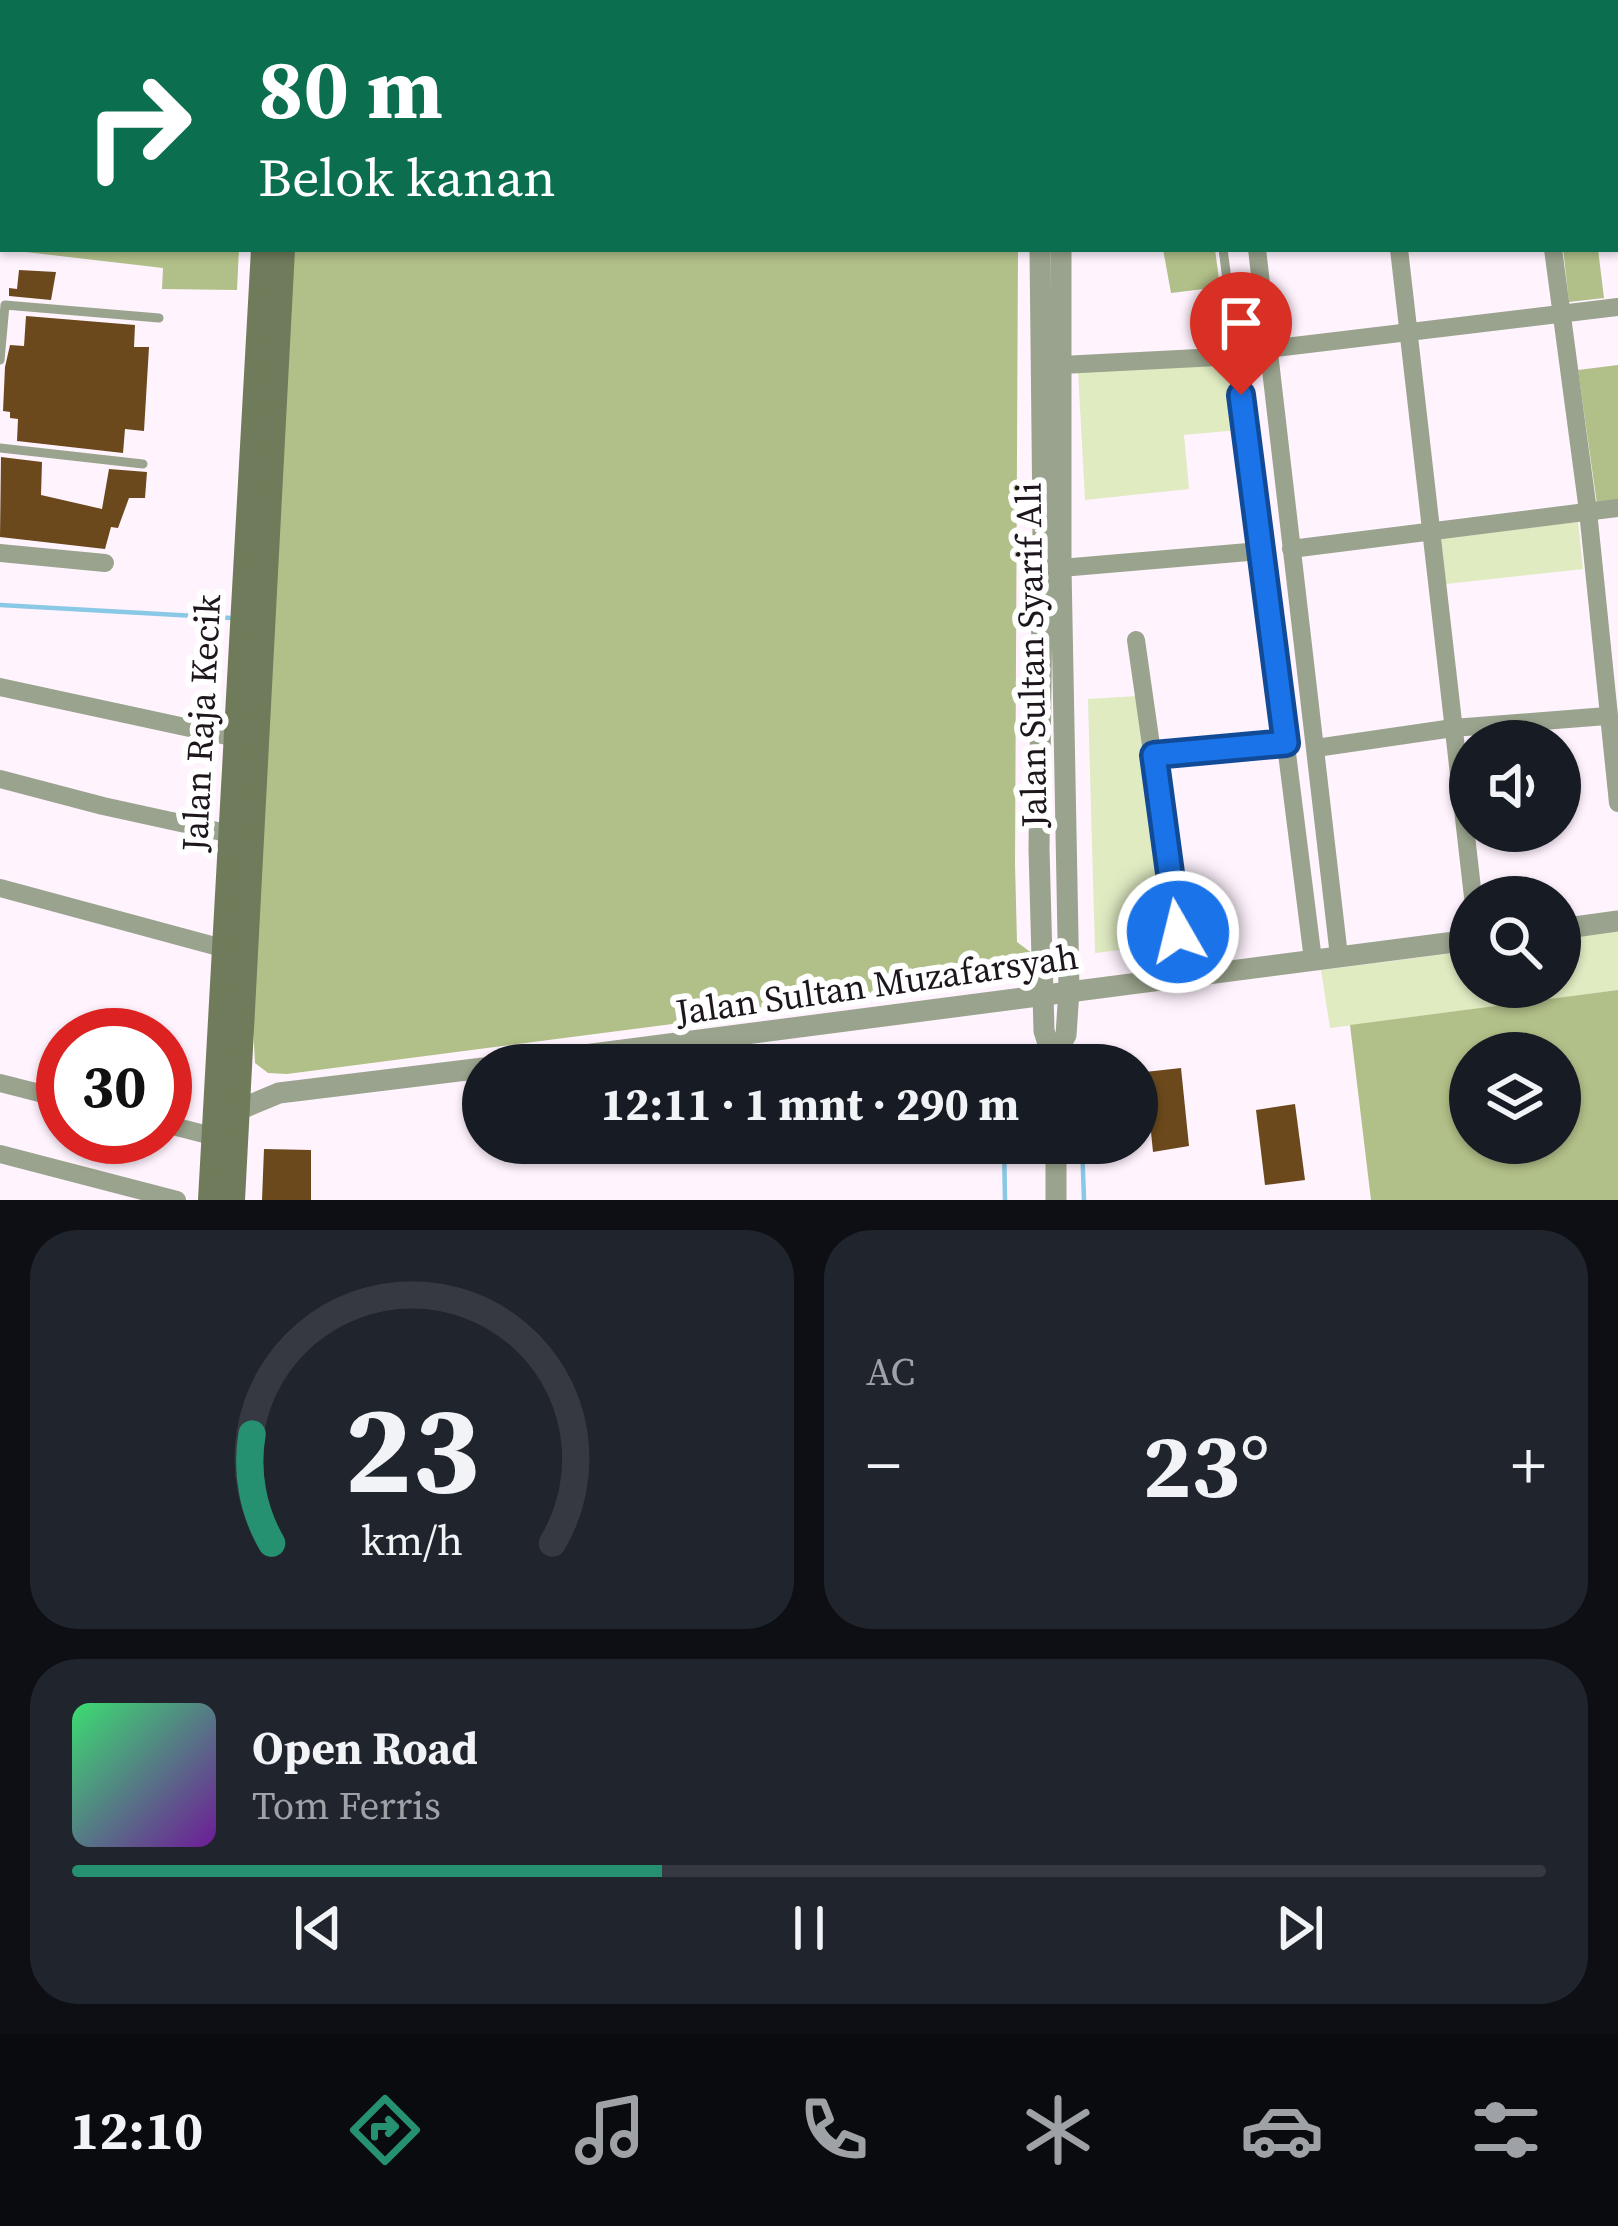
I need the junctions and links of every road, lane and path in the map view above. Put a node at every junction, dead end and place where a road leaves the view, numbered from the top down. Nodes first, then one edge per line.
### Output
1 (263, 252) edge
2 (282, 252) edge
3 (1040, 252) edge
4 (1060, 252) edge
5 (1223, 252) edge
6 (1257, 252) edge
7 (1400, 252) edge
8 (1553, 252) edge
9 (269, 307) junction
10 (1618, 308) edge
11 (1560, 315) junction
12 (159, 318) dead end
13 (1409, 330) junction
14 (1268, 349) junction
15 (1237, 356) junction
16 (0, 359) edge
17 (1061, 365) junction
18 (0, 448) edge
19 (143, 464) dead end
20 (1618, 508) edge
21 (1588, 512) junction
22 (1434, 533) junction
23 (1291, 549) junction
24 (1260, 551) junction
25 (0, 553) edge
26 (105, 563) dead end
27 (1061, 568) junction
28 (1618, 603) edge
29 (1597, 607) junction
30 (1136, 640) dead end
31 (0, 687) edge
32 (1607, 716) junction
33 (1452, 720) edge
34 (1556, 720) edge
35 (1449, 729) edge
36 (236, 738) junction
37 (1286, 743) junction
38 (1316, 748) junction
39 (1154, 755) junction
40 (0, 779) edge
41 (1618, 803) edge
42 (231, 834) junction
43 (0, 888) edge
44 (238, 905) junction
45 (1618, 921) edge
46 (1581, 926) edge
47 (1449, 943) edge
48 (226, 949) junction
49 (1339, 956) junction
50 (1313, 960) junction
51 (1184, 976) junction
52 (1069, 991) junction
53 (1046, 992) junction
54 (662, 1044) edge
55 (1048, 1044) edge
56 (1062, 1044) edge
57 (238, 1070) junction
58 (462, 1071) edge
59 (0, 1083) edge
60 (36, 1092) edge
61 (279, 1093) junction
62 (236, 1111) junction
63 (192, 1131) edge
64 (216, 1137) junction
65 (0, 1154) edge
66 (1055, 1164) edge
67 (177, 1200) edge
68 (210, 1200) edge
69 (232, 1200) edge
70 (1056, 1200) edge

1 - 9 main road, Jalan Raja Kecik
2 - 9 main road, Jalan Raja Kecik
3 - 53 street, Jalan Sultan Syarif Ali
4 - 17 street, Jalan Sultan Syarif Ali
5 - 15 lane
6 - 14 street
7 - 13 street
8 - 11 street
9 - 36 main road, Jalan Raja Kecik
9 - 44 main road, Jalan Raja Kecik
10 - 11 street
11 - 13 street
11 - 21 street
12 - 16 lane
13 - 14 street
13 - 22 street
14 - 23 street
15 - 17 street
15 - 24 street
17 - 27 street, Jalan Sultan Syarif Ali
18 - 19 lane
20 - 21 street
21 - 22 street
21 - 29 street
22 - 23 street
22 - 33 street
23 - 38 street
24 - 27 street
24 - 37 street
25 - 26 street
27 - 52 street, Jalan Sultan Syarif Ali
28 - 29 street
29 - 32 street
30 - 39 street
31 - 36 street
32 - 34 street
32 - 41 street
35 - 38 street
36 - 42 main road, Jalan Raja Kecik
37 - 39 street
37 - 50 street
38 - 49 street
39 - 51 street
40 - 42 street
42 - 44 main road, Jalan Raja Kecik
43 - 48 street
44 - 48 main road, Jalan Raja Kecik
44 - 57 main road, Jalan Raja Kecik
45 - 46 street
47 - 49 street, Jalan Sultan Muzafarsyah
48 - 64 main road, Jalan Raja Kecik
49 - 50 street, Jalan Sultan Muzafarsyah
50 - 51 street, Jalan Sultan Muzafarsyah
51 - 52 street, Jalan Sultan Muzafarsyah
52 - 53 street, Jalan Sultan Muzafarsyah
52 - 56 street, Jalan Sultan Syarif Ali
53 - 54 street, Jalan Sultan Muzafarsyah
53 - 55 street, Jalan Sultan Syarif Ali
57 - 61 street
57 - 62 main road, Jalan Raja Kecik
58 - 61 street
59 - 60 street
61 - 62 street
62 - 69 main road, Jalan Raja Kecik
63 - 64 street
64 - 68 main road, Jalan Raja Kecik
65 - 67 street
66 - 70 street

